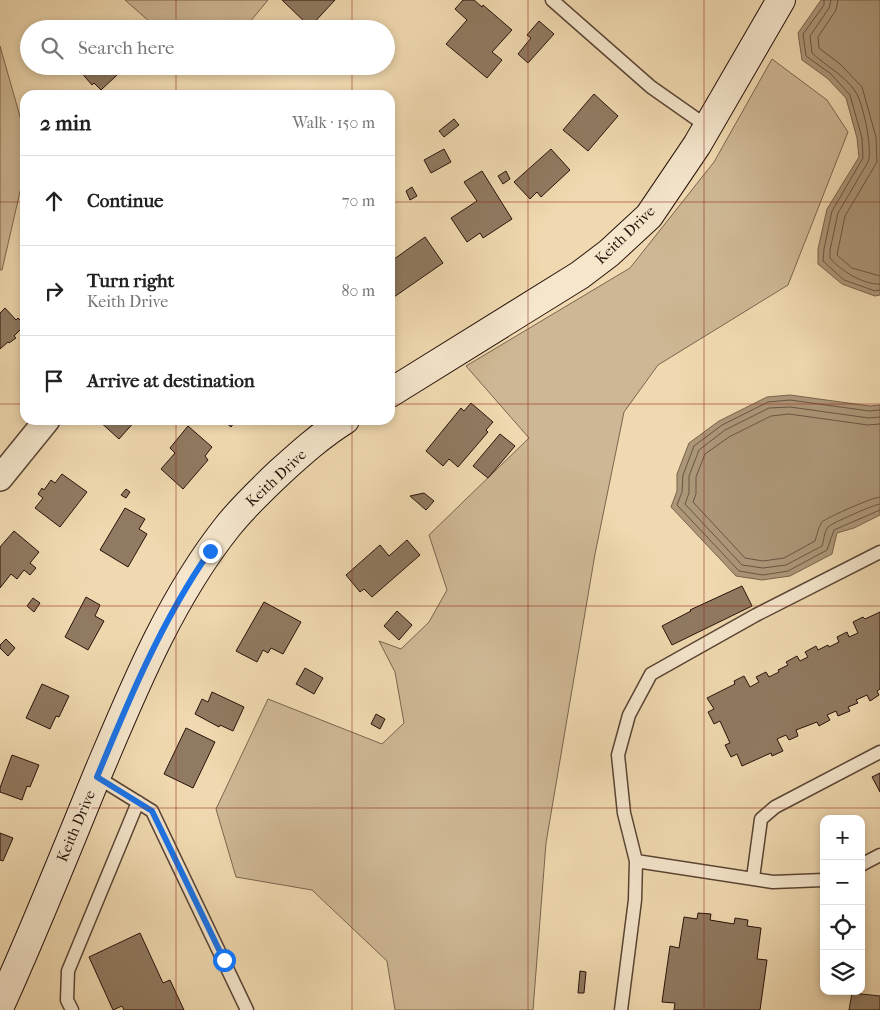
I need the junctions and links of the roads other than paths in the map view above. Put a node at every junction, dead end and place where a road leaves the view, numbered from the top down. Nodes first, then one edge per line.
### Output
1 (552, 0) edge
2 (781, 0) edge
3 (708, 126) junction
4 (395, 390) edge
5 (43, 425) edge
6 (337, 425) edge
7 (0, 478) edge
8 (880, 552) edge
9 (880, 752) edge
10 (97, 777) junction
11 (138, 802) junction
12 (880, 855) edge
13 (636, 861) junction
14 (865, 863) edge
15 (753, 878) junction
16 (820, 880) edge
17 (0, 1006) edge
18 (72, 1010) edge
19 (247, 1010) edge
20 (621, 1010) edge

1 - 3 lane
2 - 3 street, Keith Drive
3 - 4 street, Keith Drive
5 - 7 street
6 - 10 street, Keith Drive
8 - 13 lane
9 - 15 lane
10 - 11 lane
10 - 17 street, Keith Drive
11 - 18 lane
11 - 19 lane
12 - 14 lane
13 - 15 lane
13 - 20 lane
15 - 16 lane

